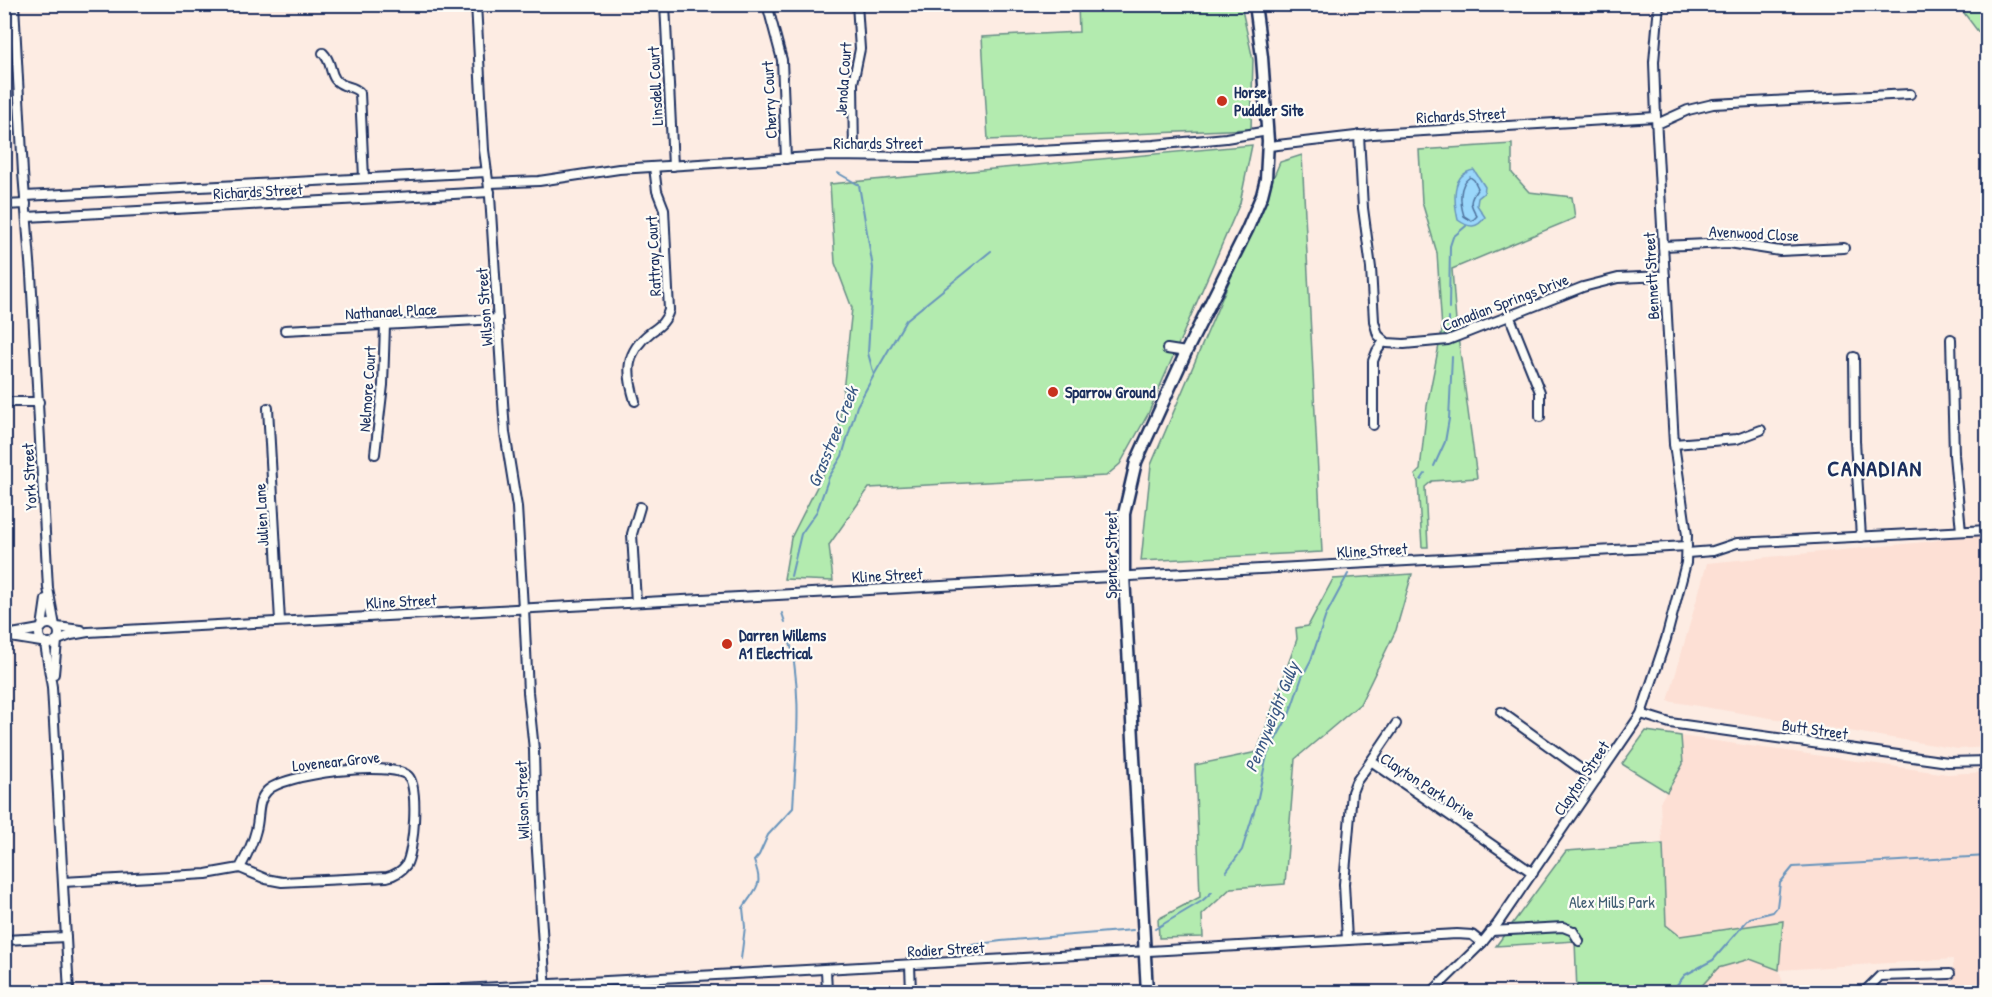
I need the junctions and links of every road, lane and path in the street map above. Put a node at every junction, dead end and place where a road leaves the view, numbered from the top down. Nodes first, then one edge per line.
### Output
1 (14, 4) edge
2 (476, 4) edge
3 (665, 4) edge
4 (766, 4) edge
5 (857, 4) edge
6 (1255, 4) edge
7 (1659, 4) edge
8 (323, 53) dead end
9 (1910, 94) dead end
10 (1656, 120) junction
11 (1268, 131) junction
12 (1359, 135) junction
13 (1269, 146) junction
14 (854, 155) junction
15 (786, 159) junction
16 (673, 166) junction
17 (654, 167) junction
18 (488, 172) junction
19 (364, 178) junction
20 (489, 188) junction
21 (25, 200) junction
22 (4, 205) edge
23 (27, 217) junction
24 (1663, 246) junction
25 (1844, 248) dead end
26 (1665, 276) junction
27 (1509, 315) junction
28 (498, 319) junction
29 (385, 325) junction
30 (285, 330) dead end
31 (1951, 339) dead end
32 (1384, 341) junction
33 (1167, 349) dead end
34 (1186, 352) junction
35 (1854, 357) dead end
36 (38, 400) junction
37 (635, 401) dead end
38 (4, 402) edge
39 (268, 408) dead end
40 (1540, 417) dead end
41 (1373, 425) dead end
42 (1761, 430) dead end
43 (1674, 444) junction
44 (375, 454) dead end
45 (640, 507) dead end
46 (1988, 530) edge
47 (1961, 531) junction
48 (1861, 537) junction
49 (1687, 549) junction
50 (1124, 576) junction
51 (48, 588) junction
52 (636, 602) junction
53 (523, 608) junction
54 (280, 621) junction
55 (56, 626) junction
56 (41, 628) junction
57 (88, 632) junction
58 (4, 636) edge
59 (58, 640) junction
60 (43, 643) junction
61 (52, 687) junction
62 (1501, 712) dead end
63 (1641, 714) junction
64 (1396, 724) dead end
65 (1371, 761) junction
66 (1988, 761) edge
67 (1596, 780) junction
68 (240, 867) junction
69 (1533, 873) junction
70 (63, 882) junction
71 (1491, 932) junction
72 (66, 937) junction
73 (4, 940) edge
74 (1347, 940) junction
75 (1579, 941) dead end
76 (1482, 943) junction
77 (1145, 952) junction
78 (910, 965) junction
79 (826, 970) junction
80 (1950, 974) dead end
81 (546, 988) edge
82 (69, 993) edge
83 (408, 993) edge
84 (827, 993) edge
85 (912, 993) edge
86 (1147, 993) edge
87 (1432, 993) edge
88 (1864, 993) edge

1 - 21 street, York Street
2 - 18 street, Wilson Street
3 - 16 street, Linsdell Court
4 - 15 street, Cherry Court
5 - 14 street, Jenola Court
6 - 11 street, Spencer Street
7 - 10 street, Bennett Street
8 - 19 street
9 - 10 street, Richards Street
10 - 12 street, Richards Street
10 - 24 street, Bennett Street
11 - 13 street, Spencer Street
11 - 14 street, Richards Street
12 - 13 street, Richards Street
12 - 32 street
13 - 34 street, Spencer Street
14 - 15 street, Richards Street
15 - 16 street, Richards Street
16 - 17 street, Richards Street
17 - 20 street, Richards Street
17 - 37 street, Rattray Court
18 - 19 street, Richards Street
18 - 20 street, Wilson Street
19 - 21 street, Richards Street
20 - 23 street, Richards Street
20 - 28 street, Wilson Street
21 - 22 street, Richards Street
21 - 23 street, York Street
23 - 36 street, York Street
24 - 25 street, Avenwood Close
24 - 26 street, Bennett Street
26 - 27 street, Canadian Springs Drive
26 - 43 street, Bennett Street
27 - 32 street, Canadian Springs Drive
27 - 40 street
28 - 29 street, Nathanael Place
28 - 53 street, Wilson Street
29 - 30 street, Nathanael Place
29 - 44 street, Nelmore Court
31 - 47 street
32 - 41 street
33 - 34 street
34 - 50 street, Spencer Street
35 - 48 street
36 - 38 street
36 - 51 street, York Street
39 - 54 street, Julien Lane
42 - 43 street
43 - 49 street, Bennett Street
45 - 52 street
46 - 47 street, Kline Street
47 - 48 street, Kline Street
48 - 49 street, Kline Street
49 - 50 street, Kline Street
49 - 63 street, Clayton Street
50 - 52 street, Kline Street
50 - 77 street, Spencer Street
51 - 55 street, York Street
51 - 56 street, York Street
52 - 53 street, Kline Street
53 - 54 street, Kline Street
53 - 81 street, Wilson Street
54 - 57 street, Kline Street
55 - 56 street
55 - 57 street, Kline Street
55 - 59 street
56 - 58 street
56 - 60 street
57 - 59 street, Kline Street
58 - 60 street
59 - 60 street
59 - 61 street
60 - 61 street
61 - 70 street
62 - 67 street
63 - 66 street, Butt Street
63 - 67 street, Clayton Street
64 - 65 street
65 - 69 street, Clayton Park Drive
65 - 74 street, Clayton Park Drive
67 - 69 street, Clayton Street
68 - 68 street, Lovenear Grove
68 - 70 street
69 - 71 street, Clayton Street
70 - 72 street
71 - 75 street
71 - 76 street, Clayton Street
72 - 73 street
72 - 82 street
74 - 76 street, Rodier Street
74 - 77 street, Rodier Street
76 - 87 street, Clayton Street
77 - 78 street, Rodier Street
77 - 86 street, Spencer Street
78 - 79 street, Rodier Street
78 - 85 street
79 - 81 street, Rodier Street
79 - 84 street
80 - 88 street
81 - 83 street, Rodier Street

